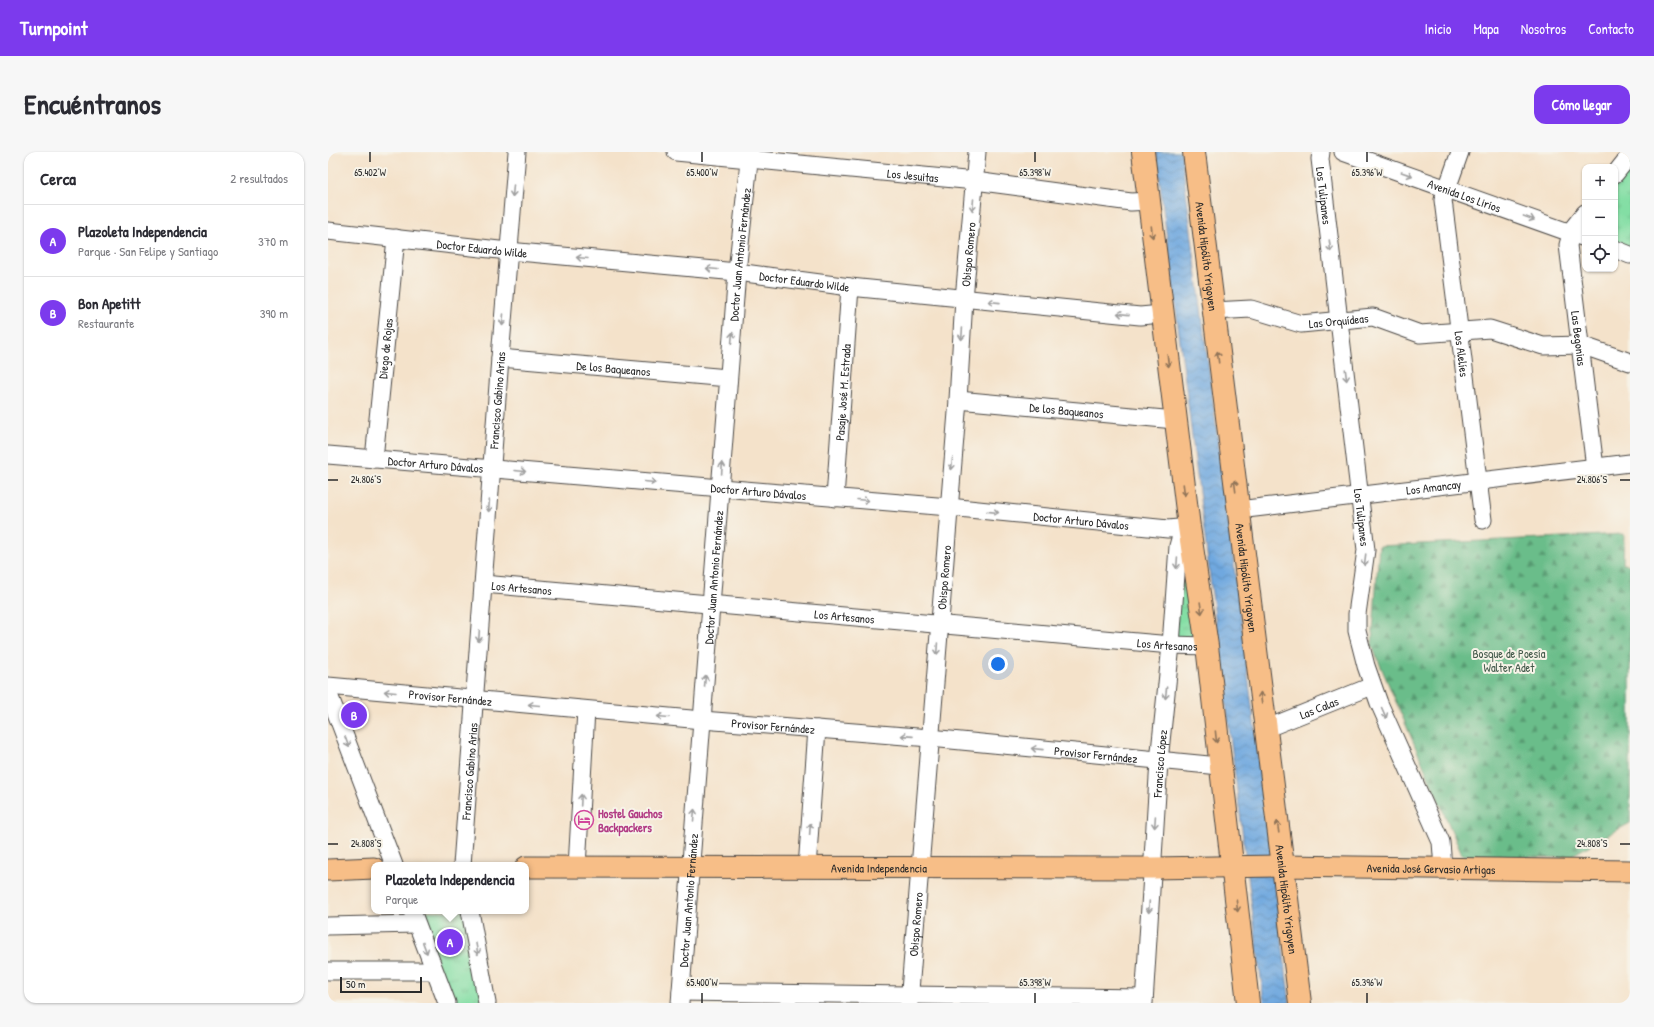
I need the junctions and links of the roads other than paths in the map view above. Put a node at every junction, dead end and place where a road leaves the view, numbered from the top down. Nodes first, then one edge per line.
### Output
1 (517, 152) edge
2 (676, 152) edge
3 (977, 152) edge
4 (1143, 152) edge
5 (1194, 152) edge
6 (1321, 152) edge
7 (1343, 152) edge
8 (1460, 152) edge
9 (1630, 155) edge
10 (750, 156) edge
11 (1618, 170) edge
12 (975, 182) junction
13 (1447, 188) junction
14 (1149, 201) junction
15 (1582, 222) edge
16 (328, 231) edge
17 (1578, 235) edge
18 (396, 238) junction
19 (1618, 250) edge
20 (508, 251) junction
21 (1630, 254) edge
22 (737, 272) junction
23 (850, 287) junction
24 (964, 298) junction
25 (1212, 311) junction
26 (1162, 314) junction
27 (1339, 321) junction
28 (1459, 332) junction
29 (1581, 344) junction
30 (500, 358) junction
31 (1630, 362) edge
32 (728, 378) junction
33 (958, 400) junction
34 (1175, 420) junction
35 (328, 455) edge
36 (374, 459) junction
37 (1630, 463) edge
38 (1595, 468) junction
39 (492, 469) junction
40 (1478, 481) junction
41 (720, 488) junction
42 (1360, 495) junction
43 (835, 498) junction
44 (949, 507) junction
45 (1238, 510) junction
46 (1483, 520) dead end
47 (1189, 527) junction
48 (483, 584) junction
49 (711, 604) junction
50 (939, 624) junction
51 (1171, 645) junction
52 (1207, 646) junction
53 (328, 686) edge
54 (1372, 686) junction
55 (328, 692) edge
56 (475, 700) junction
57 (586, 710) junction
58 (702, 720) junction
59 (817, 729) junction
60 (1265, 729) junction
61 (930, 738) junction
62 (1159, 761) junction
63 (1219, 766) junction
64 (393, 862) edge
65 (462, 862) edge
66 (1283, 866) junction
67 (529, 867) edge
68 (577, 867) junction
69 (1232, 867) junction
70 (371, 868) edge
71 (690, 868) junction
72 (807, 868) junction
73 (920, 868) junction
74 (1152, 868) junction
75 (1443, 868) junction
76 (328, 870) edge
77 (1630, 871) edge
78 (471, 914) edge
79 (414, 918) edge
80 (328, 926) edge
81 (328, 970) edge
82 (434, 972) junction
83 (680, 998) edge
84 (910, 998) edge
85 (1144, 1000) edge
86 (447, 1003) edge
87 (487, 1003) edge
88 (1248, 1003) edge
89 (1300, 1003) edge

1 -> 20 street, Francisco Gabino Arias
2 - 10 street, Los Jesuitas
3 - 12 street, Obispo Romero
4 - 14 highway
5 - 25 highway, Avenida Hipólito Yrigoyen
6 -> 27 street, Los Tulipanes
7 -> 13 street, Avenida Los Lirios
8 - 13 street, Los Alelíes
9 - 11 street
10 - 12 street, Los Jesuitas
10 - 22 street, Doctor Juan Antonio Fernández
12 - 14 street, Los Jesuitas
12 -> 24 street, Obispo Romero
13 -> 17 street, Avenida Los Lirios
13 - 28 street, Los Alelíes
14 -> 26 highway
15 - 17 street, Las Begonias
16 - 18 street, Doctor Eduardo Wilde
17 - 29 street, Las Begonias
18 - 20 street, Doctor Eduardo Wilde
18 - 36 street, Diego de Rojas
19 - 21 street
22 -> 20 street, Doctor Eduardo Wilde
20 -> 30 street, Francisco Gabino Arias
22 - 23 street, Doctor Eduardo Wilde
32 -> 22 street, Doctor Juan Antonio Fernández
23 - 24 street, Doctor Eduardo Wilde
23 - 43 street, Pasaje José M. Estrada
26 -> 24 street, Doctor Eduardo Wilde
24 -> 33 street, Obispo Romero
25 - 27 street, Las Orquídeas
45 -> 25 highway, Avenida Hipólito Yrigoyen
26 -> 34 highway
27 - 28 street, Las Orquídeas
27 -> 42 street, Los Tulipanes
28 - 29 street, Las Orquídeas
28 - 40 street, Los Alelíes
29 - 31 street
29 - 38 street, Las Begonias
30 - 32 street, De los Baqueanos
30 - 39 street, Francisco Gabino Arias
41 -> 32 street, Doctor Juan Antonio Fernández
33 - 34 street, De los Baqueanos
33 -> 44 street, Obispo Romero
34 -> 47 highway
35 - 36 street, Doctor Arturo Dávalos
36 - 39 street, Doctor Arturo Dávalos
37 - 38 street, Los Amancay
38 - 40 street, Los Amancay
39 -> 41 street, Doctor Arturo Dávalos
39 -> 48 street, Francisco Gabino Arias
40 - 42 street, Los Amancay
40 - 46 street, Los Alelíes
41 - 43 street, Doctor Arturo Dávalos
41 - 49 street, Doctor Juan Antonio Fernández
42 - 45 street, Los Amancay
42 -> 54 street, Los Tulipanes
43 -> 44 street, Doctor Arturo Dávalos
44 -> 47 street, Doctor Arturo Dávalos
44 - 50 street, Obispo Romero
60 -> 45 highway, Avenida Hipólito Yrigoyen
47 -> 51 street, Francisco López
47 -> 52 highway
48 - 49 street, Los Artesanos
48 -> 56 street, Francisco Gabino Arias
49 - 50 street, Los Artesanos
58 -> 49 street, Doctor Juan Antonio Fernández
50 - 51 street, Los Artesanos
50 -> 61 street, Obispo Romero
51 - 52 street, Los Artesanos
51 -> 62 street, Francisco López
52 -> 63 highway
56 -> 53 street, Provisor Fernández
54 - 60 street, Las Calas
54 -> 75 street, Los Tulipanes
55 -> 64 street
57 -> 56 street, Provisor Fernández
56 - 65 street, Francisco Gabino Arias
58 -> 57 street, Provisor Fernández
68 -> 57 street
58 - 59 street, Provisor Fernández
71 -> 58 street, Doctor Juan Antonio Fernández
61 -> 59 street, Provisor Fernández
72 -> 59 street
66 -> 60 highway, Avenida Hipólito Yrigoyen
62 -> 61 street, Provisor Fernández
61 - 73 street, Obispo Romero
62 - 63 street, Provisor Fernández
62 -> 74 street, Francisco López
63 - 69 highway
66 - 69 main road, Avenida José Gervasio Artigas
66 - 75 main road, Avenida José Gervasio Artigas
66 - 89 highway, Avenida Hipólito Yrigoyen
67 - 68 main road, Avenida Independencia
68 - 71 main road, Avenida Independencia
69 - 74 main road, Avenida Independencia
69 -> 88 highway
70 - 76 main road
71 - 72 main road, Avenida Independencia
71 - 83 street, Doctor Juan Antonio Fernández
72 - 73 main road, Avenida Independencia
73 - 74 main road, Avenida Independencia
73 - 84 street, Obispo Romero
74 -> 85 street, Francisco López
75 - 77 main road, Avenida José Gervasio Artigas
78 -> 87 street
79 - 80 street
79 -> 82 street
81 - 82 street
82 - 86 street
83 - 84 street
84 - 85 street

